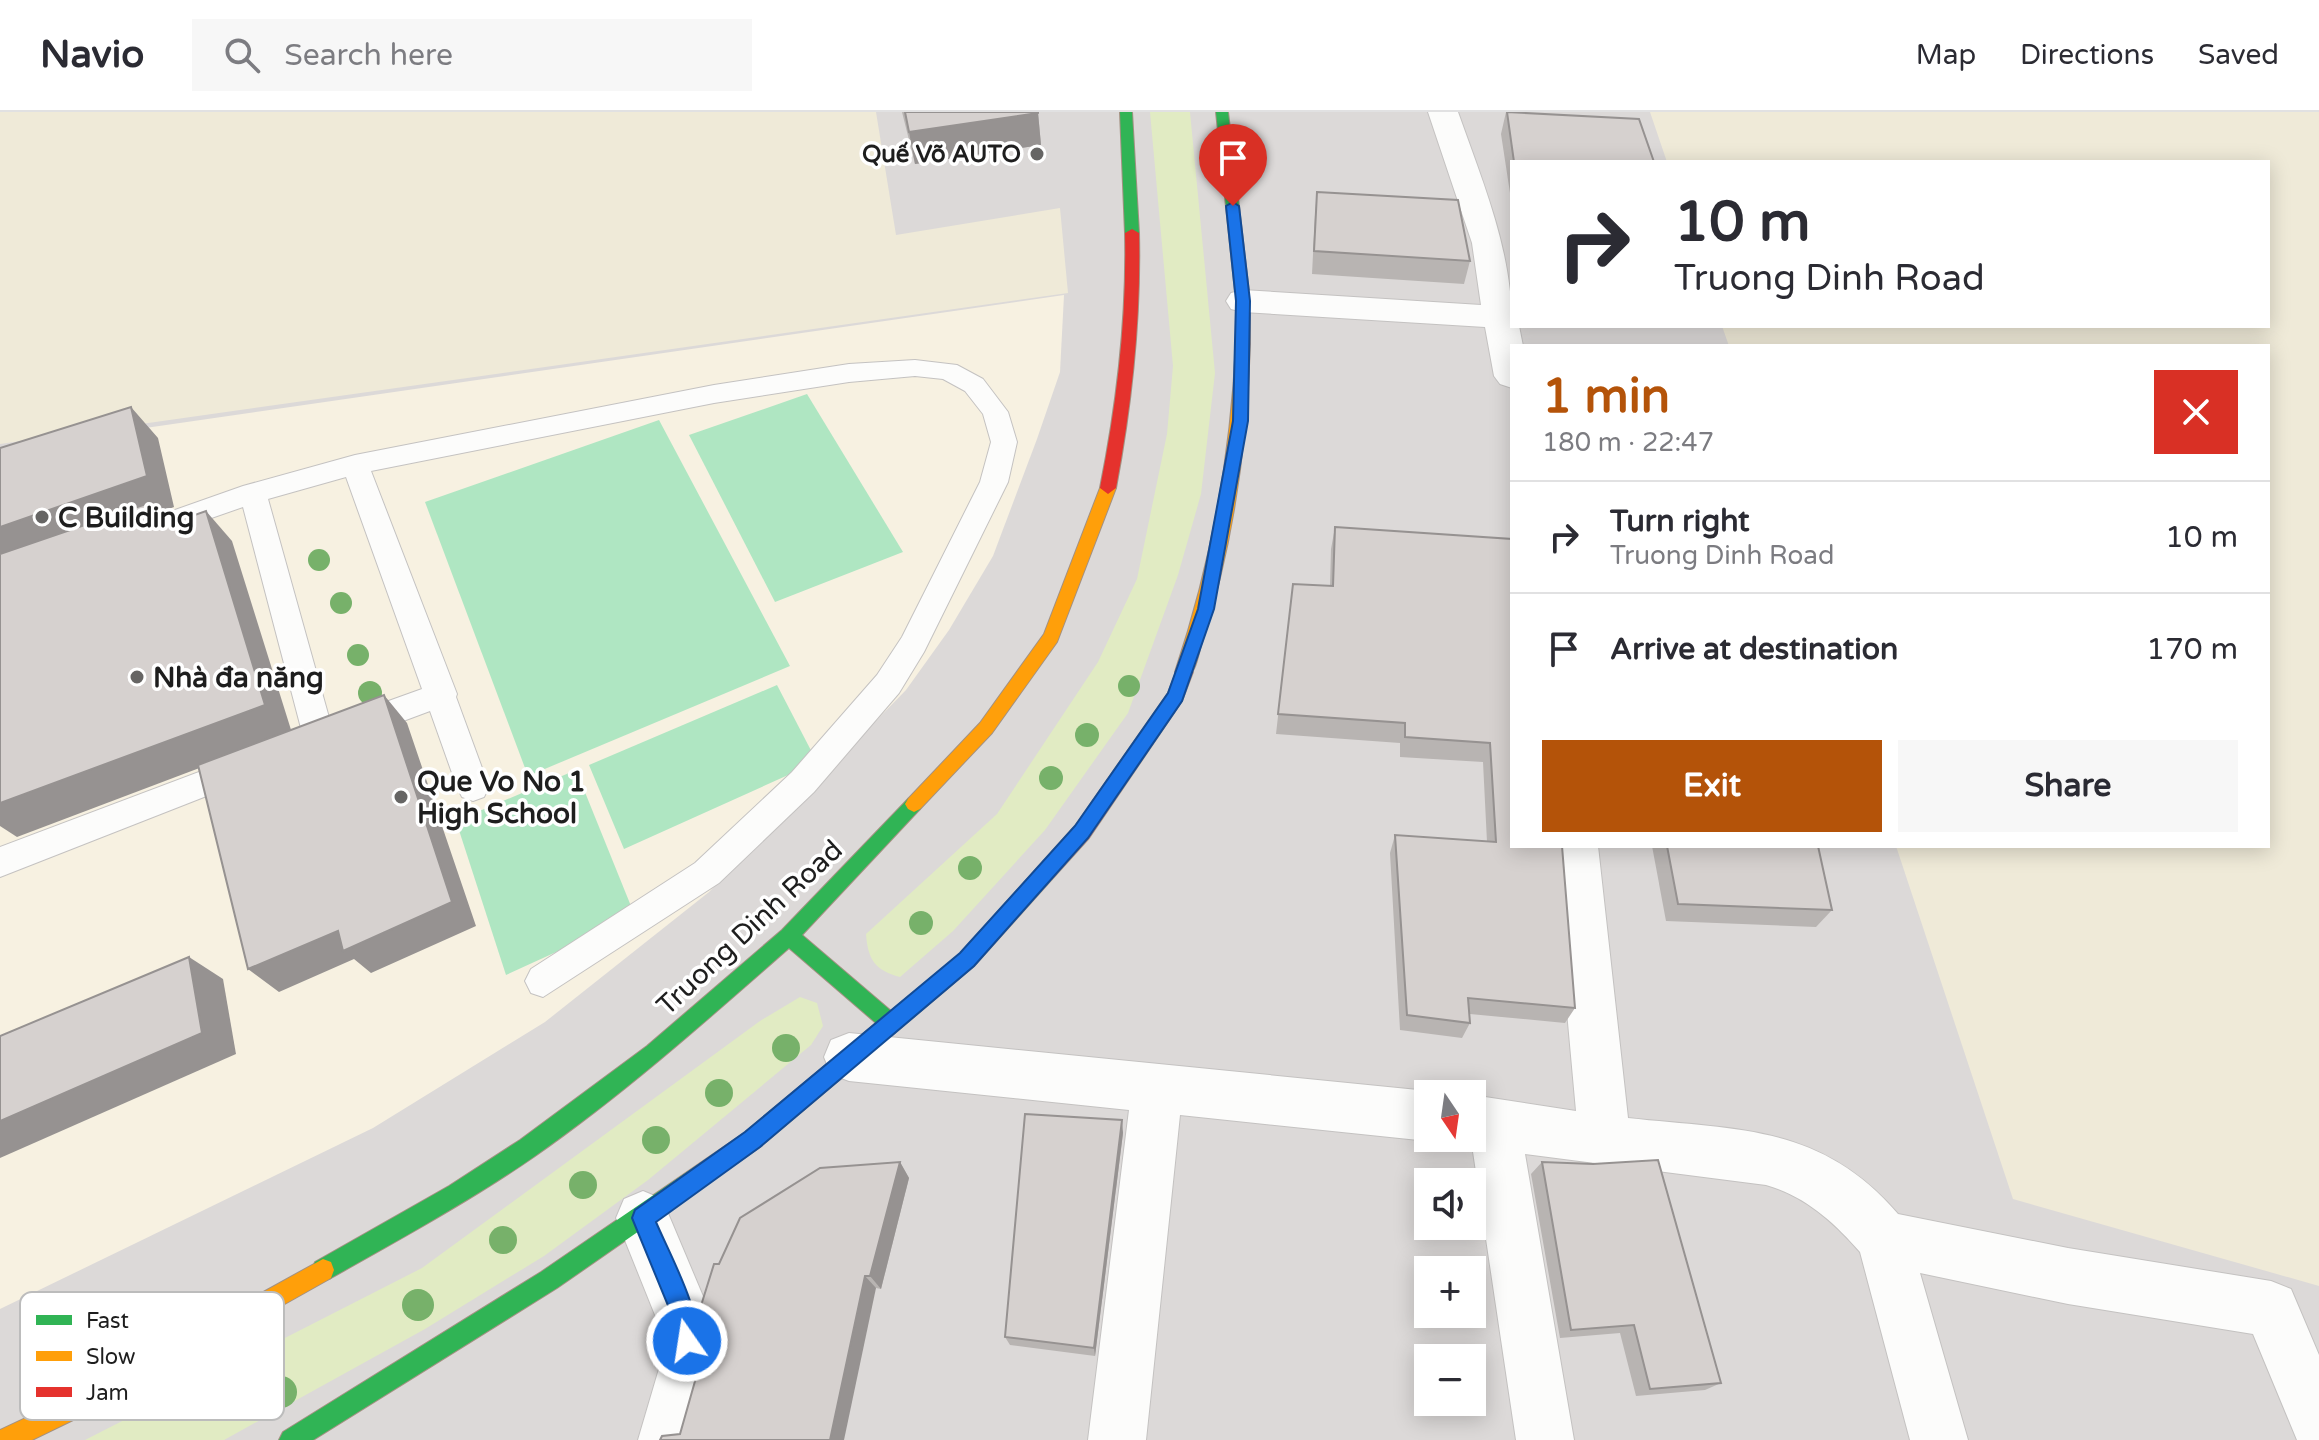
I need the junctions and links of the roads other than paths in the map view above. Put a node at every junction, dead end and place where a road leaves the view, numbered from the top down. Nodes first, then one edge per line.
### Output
1 (1126, 112) edge
2 (1222, 112) edge
3 (1443, 112) edge
4 (1243, 301) junction
5 (1500, 317) junction
6 (1510, 366) edge
7 (355, 465) junction
8 (253, 493) junction
9 (103, 546) edge
10 (442, 694) junction
11 (319, 739) junction
12 (473, 787) dead end
13 (1575, 848) edge
14 (0, 862) edge
15 (789, 936) junction
16 (543, 981) dead end
17 (891, 1023) junction
18 (849, 1057) junction
19 (1157, 1088) junction
20 (1414, 1115) edge
21 (1486, 1121) edge
22 (1486, 1136) edge
23 (1605, 1141) junction
24 (643, 1218) junction
25 (1883, 1238) junction
26 (283, 1292) edge
27 (48, 1420) edge
28 (2319, 1423) edge
29 (306, 1436) edge
30 (6, 1440) edge
31 (667, 1440) edge
32 (1117, 1440) edge
33 (1545, 1440) edge
34 (1939, 1440) edge

1 - 15 main road, Truong Dinh Road
2 - 4 main road
3 - 5 street
4 - 5 street
4 - 17 main road
5 - 6 street
7 - 8 lane
7 - 10 lane
7 - 16 lane
8 - 9 lane
8 - 11 lane
10 - 11 lane
10 - 12 lane
11 - 14 lane
13 - 23 street
15 - 17 main road
15 - 26 main road, Truong Dinh Road
17 - 18 main road
18 - 19 street
18 - 24 main road
19 - 20 street
19 - 32 street
21 - 23 street
22 - 33 street
23 - 25 street
24 - 29 main road
24 - 31 street
25 - 28 street
25 - 34 street
27 - 30 main road, Truong Dinh Road

